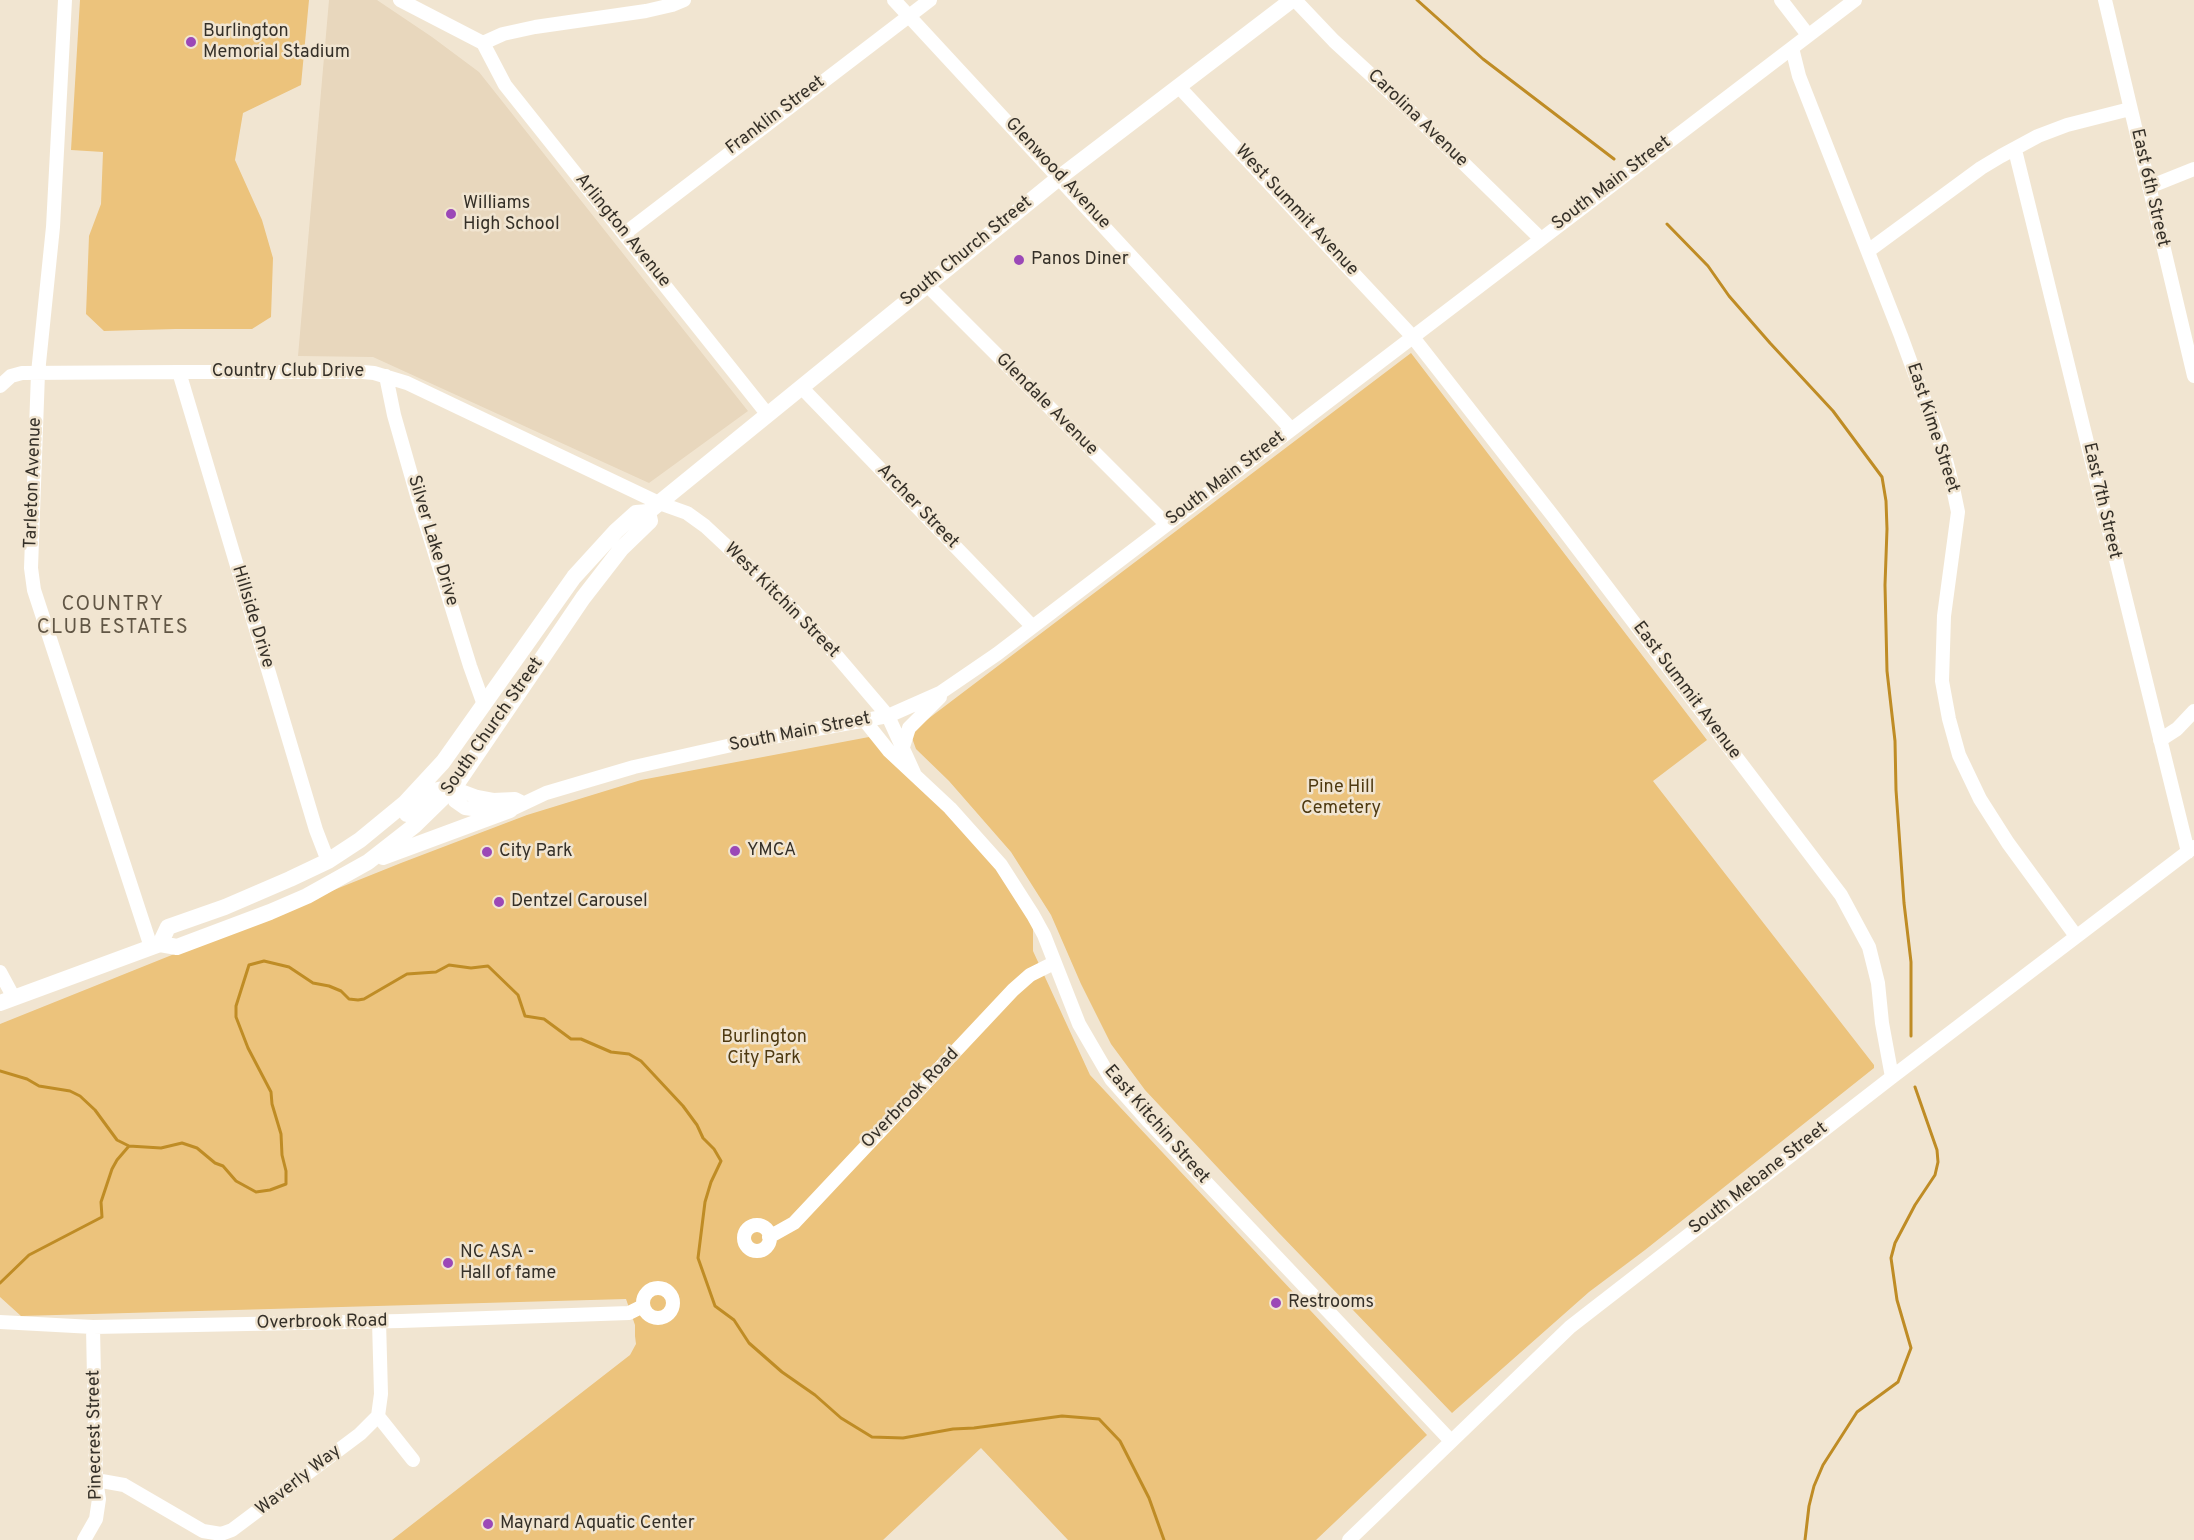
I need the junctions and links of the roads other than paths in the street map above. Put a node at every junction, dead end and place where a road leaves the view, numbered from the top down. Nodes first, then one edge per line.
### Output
1 (64, 0) edge
2 (400, 0) edge
3 (684, 0) edge
4 (894, 0) edge
5 (930, 0) edge
6 (1294, 0) edge
7 (1781, 0) edge
8 (1855, 0) edge
9 (2105, 0) edge
10 (909, 15) junction
11 (1808, 35) junction
12 (483, 43) junction
13 (1792, 48) junction
14 (1179, 87) junction
15 (2130, 109) junction
16 (2015, 150) junction
17 (2194, 169) edge
18 (1060, 177) junction
19 (2149, 187) junction
20 (624, 234) junction
21 (1540, 238) junction
22 (1868, 251) junction
23 (927, 285) junction
24 (1412, 336) junction
25 (2190, 342) edge
26 (179, 372) junction
27 (38, 373) junction
28 (386, 376) junction
29 (2194, 376) edge
30 (0, 386) edge
31 (802, 388) junction
32 (768, 415) junction
33 (1291, 429) junction
34 (653, 508) junction
35 (1166, 524) junction
36 (1032, 626) junction
37 (951, 686) junction
38 (484, 705) junction
39 (2194, 711) edge
40 (888, 716) junction
41 (473, 720) junction
42 (866, 721) junction
43 (2160, 740) junction
44 (903, 747) junction
45 (914, 773) junction
46 (451, 790) junction
47 (517, 807) junction
48 (360, 840) junction
49 (2191, 849) edge
50 (328, 861) junction
51 (368, 862) junction
52 (2076, 936) junction
53 (156, 945) junction
54 (1054, 963) junction
55 (0, 972) edge
56 (7, 1001) edge
57 (1892, 1077) junction
58 (770, 1237) dead end
59 (643, 1306) dead end
60 (379, 1321) junction
61 (0, 1322) edge
62 (93, 1327) junction
63 (378, 1416) junction
64 (1451, 1441) junction
65 (413, 1460) dead end
66 (96, 1480) junction
67 (84, 1540) edge
68 (1349, 1540) edge

1 - 27 street, Tarleton Avenue
2 - 12 street
3 - 12 street
4 - 10 street, Glenwood Avenue
5 - 10 street, Franklin Street
6 - 14 main road, South Church Street
6 - 21 street, Carolina Avenue
7 - 11 street
8 - 11 street, South Main Street
9 - 15 street, East 6th Street
10 - 18 street, Glenwood Avenue
10 - 20 street, Franklin Street
11 - 13 street, South Main Street
12 - 20 street, Arlington Avenue
13 - 21 street, South Main Street
13 - 22 street, East Kime Street
14 - 18 main road, South Church Street
14 - 24 street, West Summit Avenue
15 - 16 street
15 - 19 street, East 6th Street
16 - 22 street
16 - 43 street, East 7th Street
17 - 19 street
18 - 23 main road, South Church Street
18 - 33 street, Glenwood Avenue
19 - 25 street, East 6th Street
20 - 32 street, Arlington Avenue
21 - 24 street, South Main Street
22 - 52 street, East Kime Street
23 - 31 main road, South Church Street
23 - 35 street, Glendale Avenue
24 - 33 street, South Main Street
24 - 57 street, East Summit Avenue
25 - 29 street, East 6th Street
26 - 27 street, Country Club Drive
26 - 28 street, Country Club Drive
26 - 50 street, Hillside Drive
27 - 30 street, Country Club Drive
27 - 53 street, Tarleton Avenue
28 - 34 street, Country Club Drive
28 - 38 street, Silver Lake Drive
31 - 32 main road, South Church Street
31 - 36 street, Archer Street
32 - 34 main road, South Church Street
33 - 35 street, South Main Street
34 - 38 main road, South Church Street
34 - 40 street, West Kitchin Street
34 - 46 main road, South Church Street
35 - 36 street, South Main Street
36 - 37 street, South Main Street
37 - 40 street, South Main Street
37 - 44 street
38 - 41 main road, South Church Street
39 - 43 street
40 - 42 street, South Main Street
40 - 44 street, East Kitchin Street
41 - 46 main road
41 - 48 main road, South Church Street
42 - 45 street, East Kitchin Street
42 - 47 street, South Main Street
43 - 49 street, East 7th Street
44 - 45 street, East Kitchin Street
45 - 54 street, East Kitchin Street
46 - 47 street, South Main Street
46 - 48 main road
46 - 51 main road, South Church Street
47 - 51 main road
48 - 50 main road, South Church Street
49 - 52 street, South Mebane Street
50 - 53 main road, South Church Street
51 - 53 main road, South Church Street
52 - 57 street, South Mebane Street
53 - 56 main road, South Church Street
54 - 58 street, Overbrook Road
54 - 64 street, East Kitchin Street
55 - 56 street
57 - 64 street, South Mebane Street
59 - 60 street, Overbrook Road
60 - 62 street, Overbrook Road
60 - 63 street
61 - 62 street, Overbrook Road
62 - 66 street, Pinecrest Street
63 - 65 street
63 - 66 street, Waverly Way
64 - 68 street, South Mebane Street
66 - 67 street, Pinecrest Street

